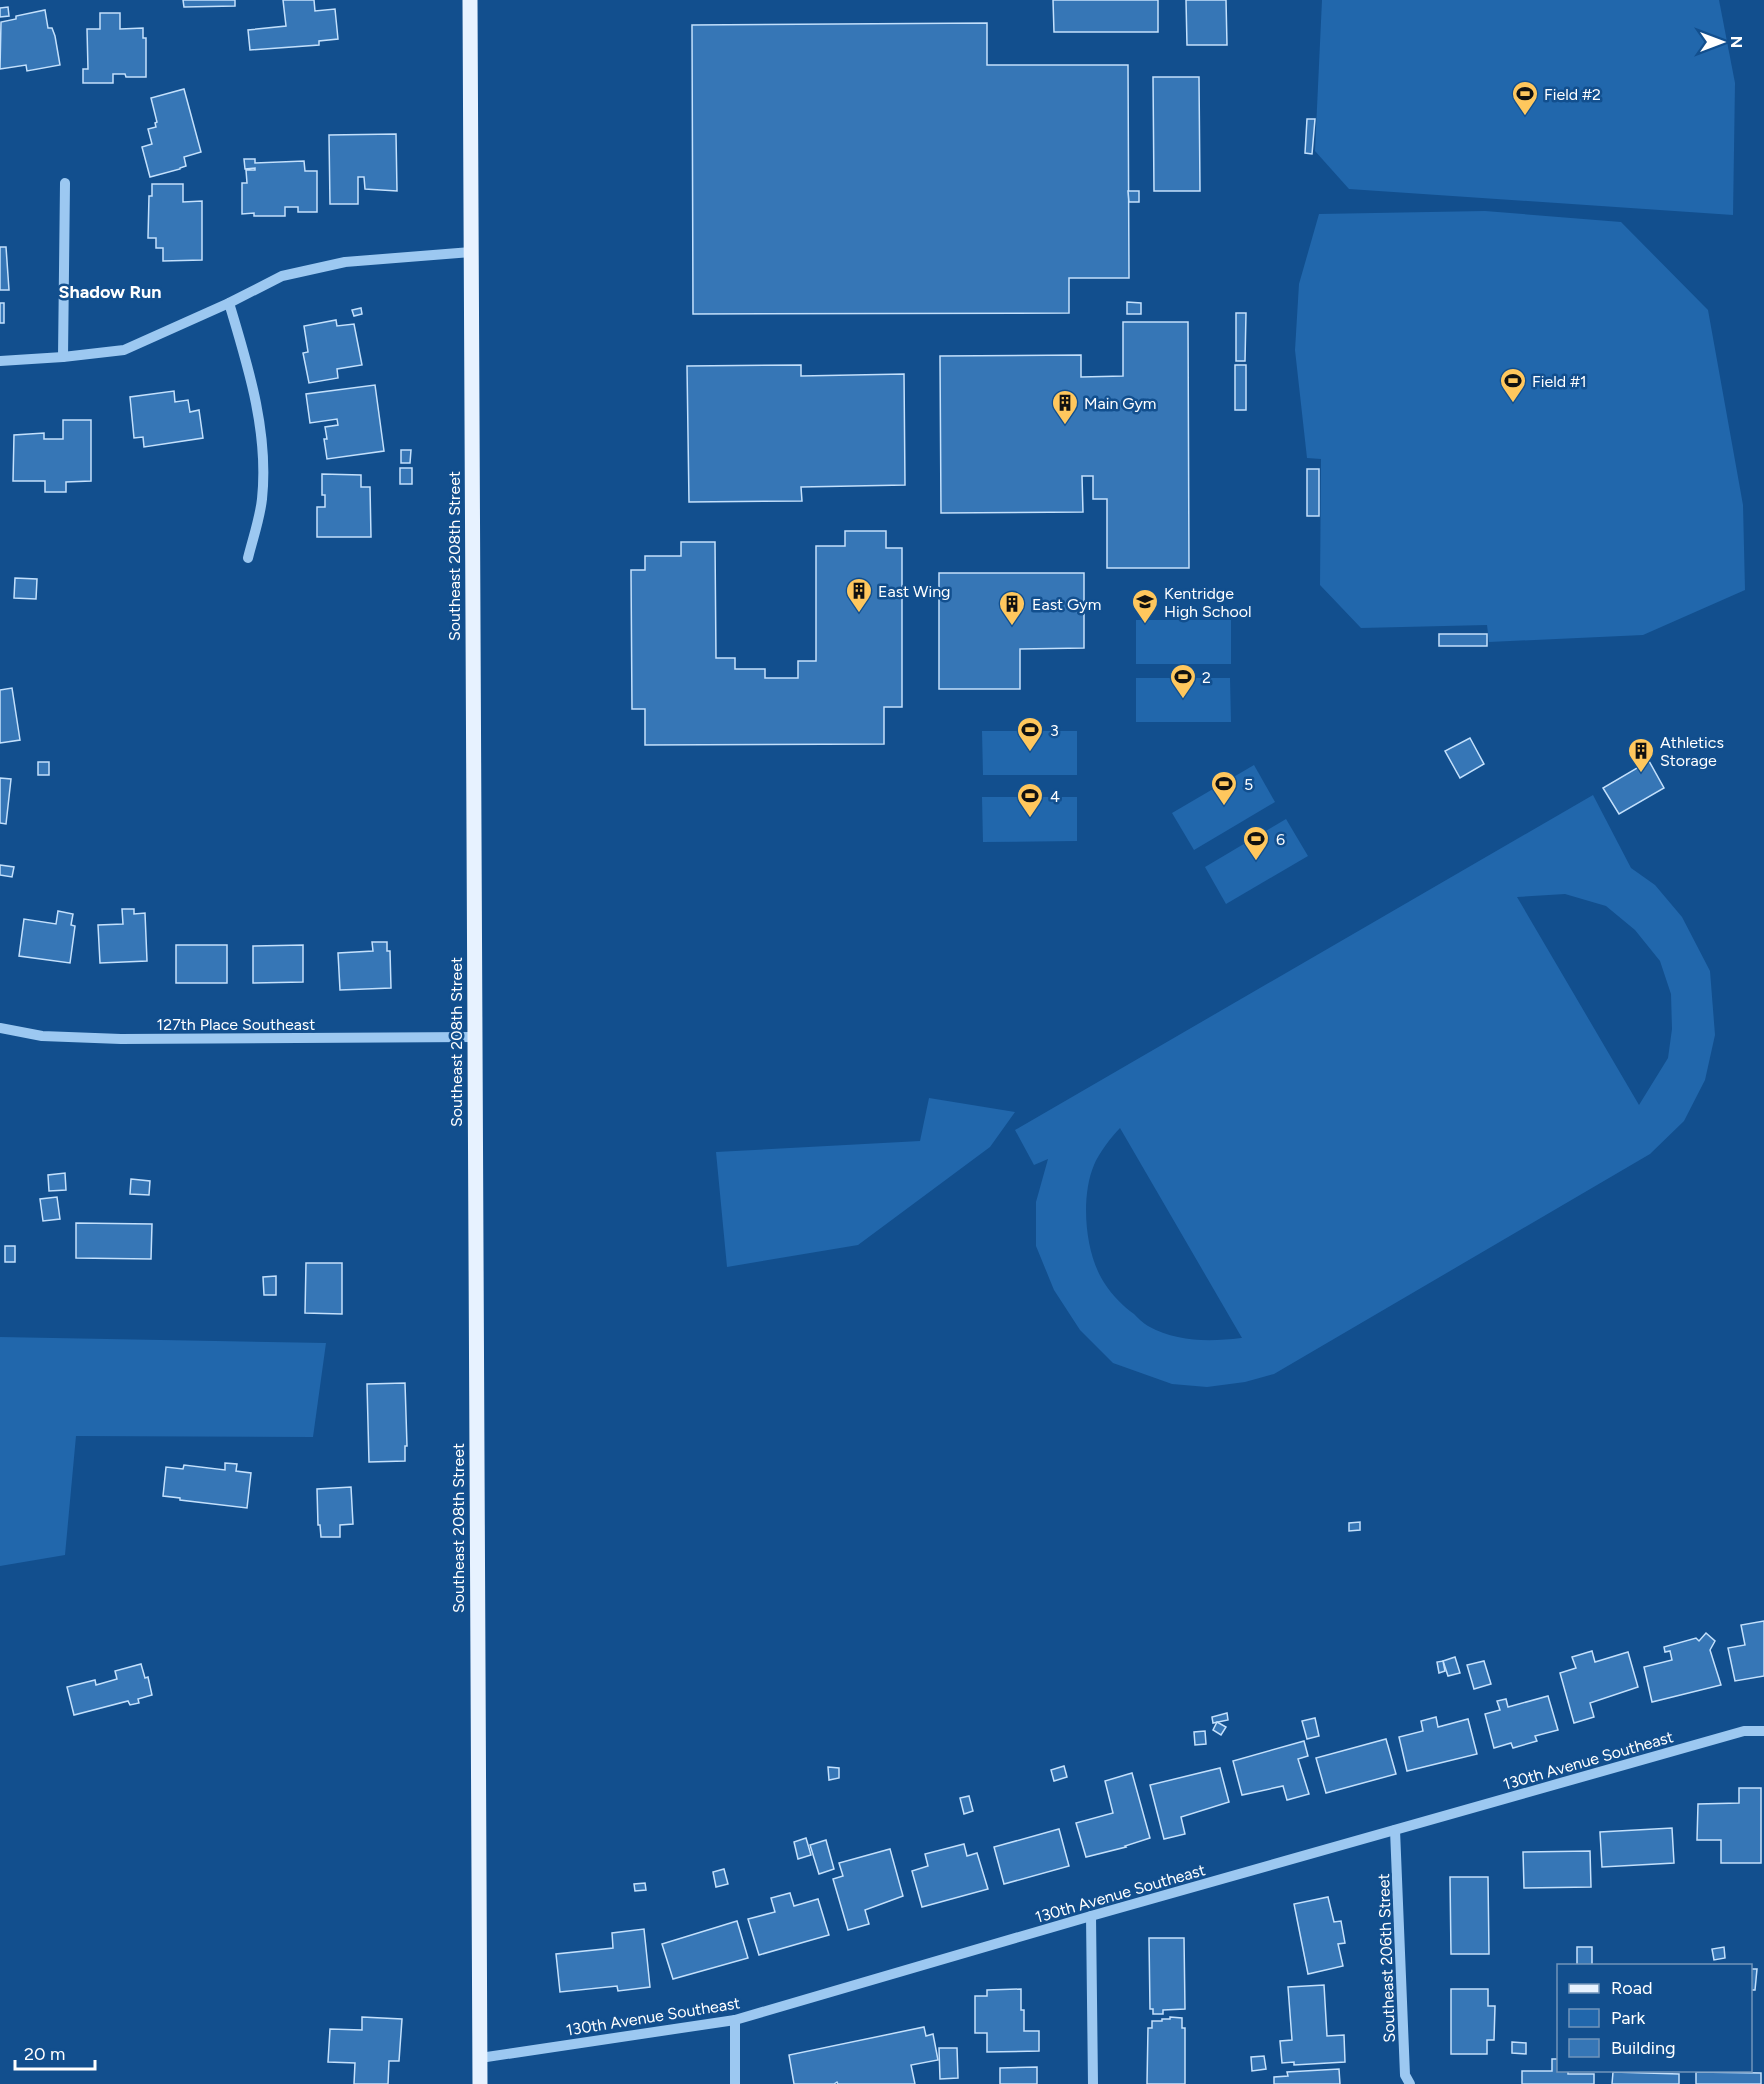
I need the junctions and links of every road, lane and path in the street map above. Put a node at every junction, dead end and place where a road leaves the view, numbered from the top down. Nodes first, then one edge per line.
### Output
1 (470, 0) edge
2 (65, 183) dead end
3 (471, 252) junction
4 (229, 303) junction
5 (63, 357) junction
6 (0, 361) edge
7 (248, 558) dead end
8 (0, 1028) edge
9 (473, 1037) junction
10 (1764, 1731) edge
11 (1395, 1830) junction
12 (1091, 1916) junction
13 (735, 2020) junction
14 (480, 2058) junction
15 (480, 2084) edge
16 (735, 2084) edge
17 (1093, 2084) edge
18 (1410, 2084) edge

1 - 3 main road, Southeast 208th Street
2 - 5 street
3 - 4 street
3 - 9 main road, Southeast 208th Street
4 - 5 street
4 - 7 street
5 - 6 street
8 - 9 street, 127th Place Southeast
9 - 14 main road, Southeast 208th Street
10 - 11 street, 130th Avenue Southeast
11 - 12 street, 130th Avenue Southeast
11 - 18 street, Southeast 206th Street
12 - 13 street, 130th Avenue Southeast
12 - 17 street
13 - 14 street, 130th Avenue Southeast
13 - 16 street
14 - 15 main road, Southeast 208th Street

